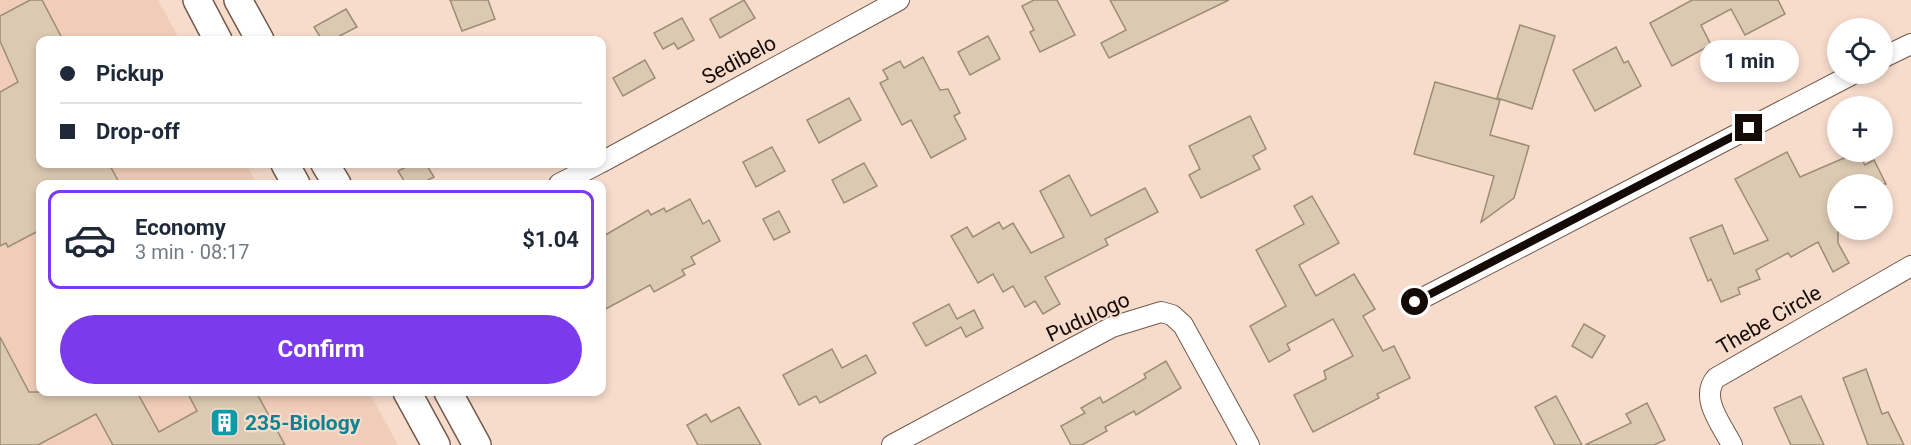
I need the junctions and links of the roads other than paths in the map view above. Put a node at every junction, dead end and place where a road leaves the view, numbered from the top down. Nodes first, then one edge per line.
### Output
1 (198, 0) edge
2 (238, 0) edge
3 (899, 0) edge
4 (216, 36) edge
5 (258, 36) edge
6 (1911, 44) edge
7 (1893, 53) edge
8 (1834, 84) edge
9 (606, 160) edge
10 (590, 168) edge
11 (567, 180) edge
12 (1911, 266) edge
13 (1415, 302) dead end
14 (409, 396) edge
15 (450, 396) edge
16 (436, 445) edge
17 (477, 445) edge
18 (892, 445) edge
19 (1249, 445) edge
20 (1732, 445) edge

1 - 4 main road
2 - 5 main road
3 - 9 street, Sedibelo
6 - 7 street
8 - 13 street
10 - 11 street, Sedibelo
12 - 20 street, Thebe Circle
14 - 16 main road
15 - 17 main road
18 - 19 street, Pudulogo

